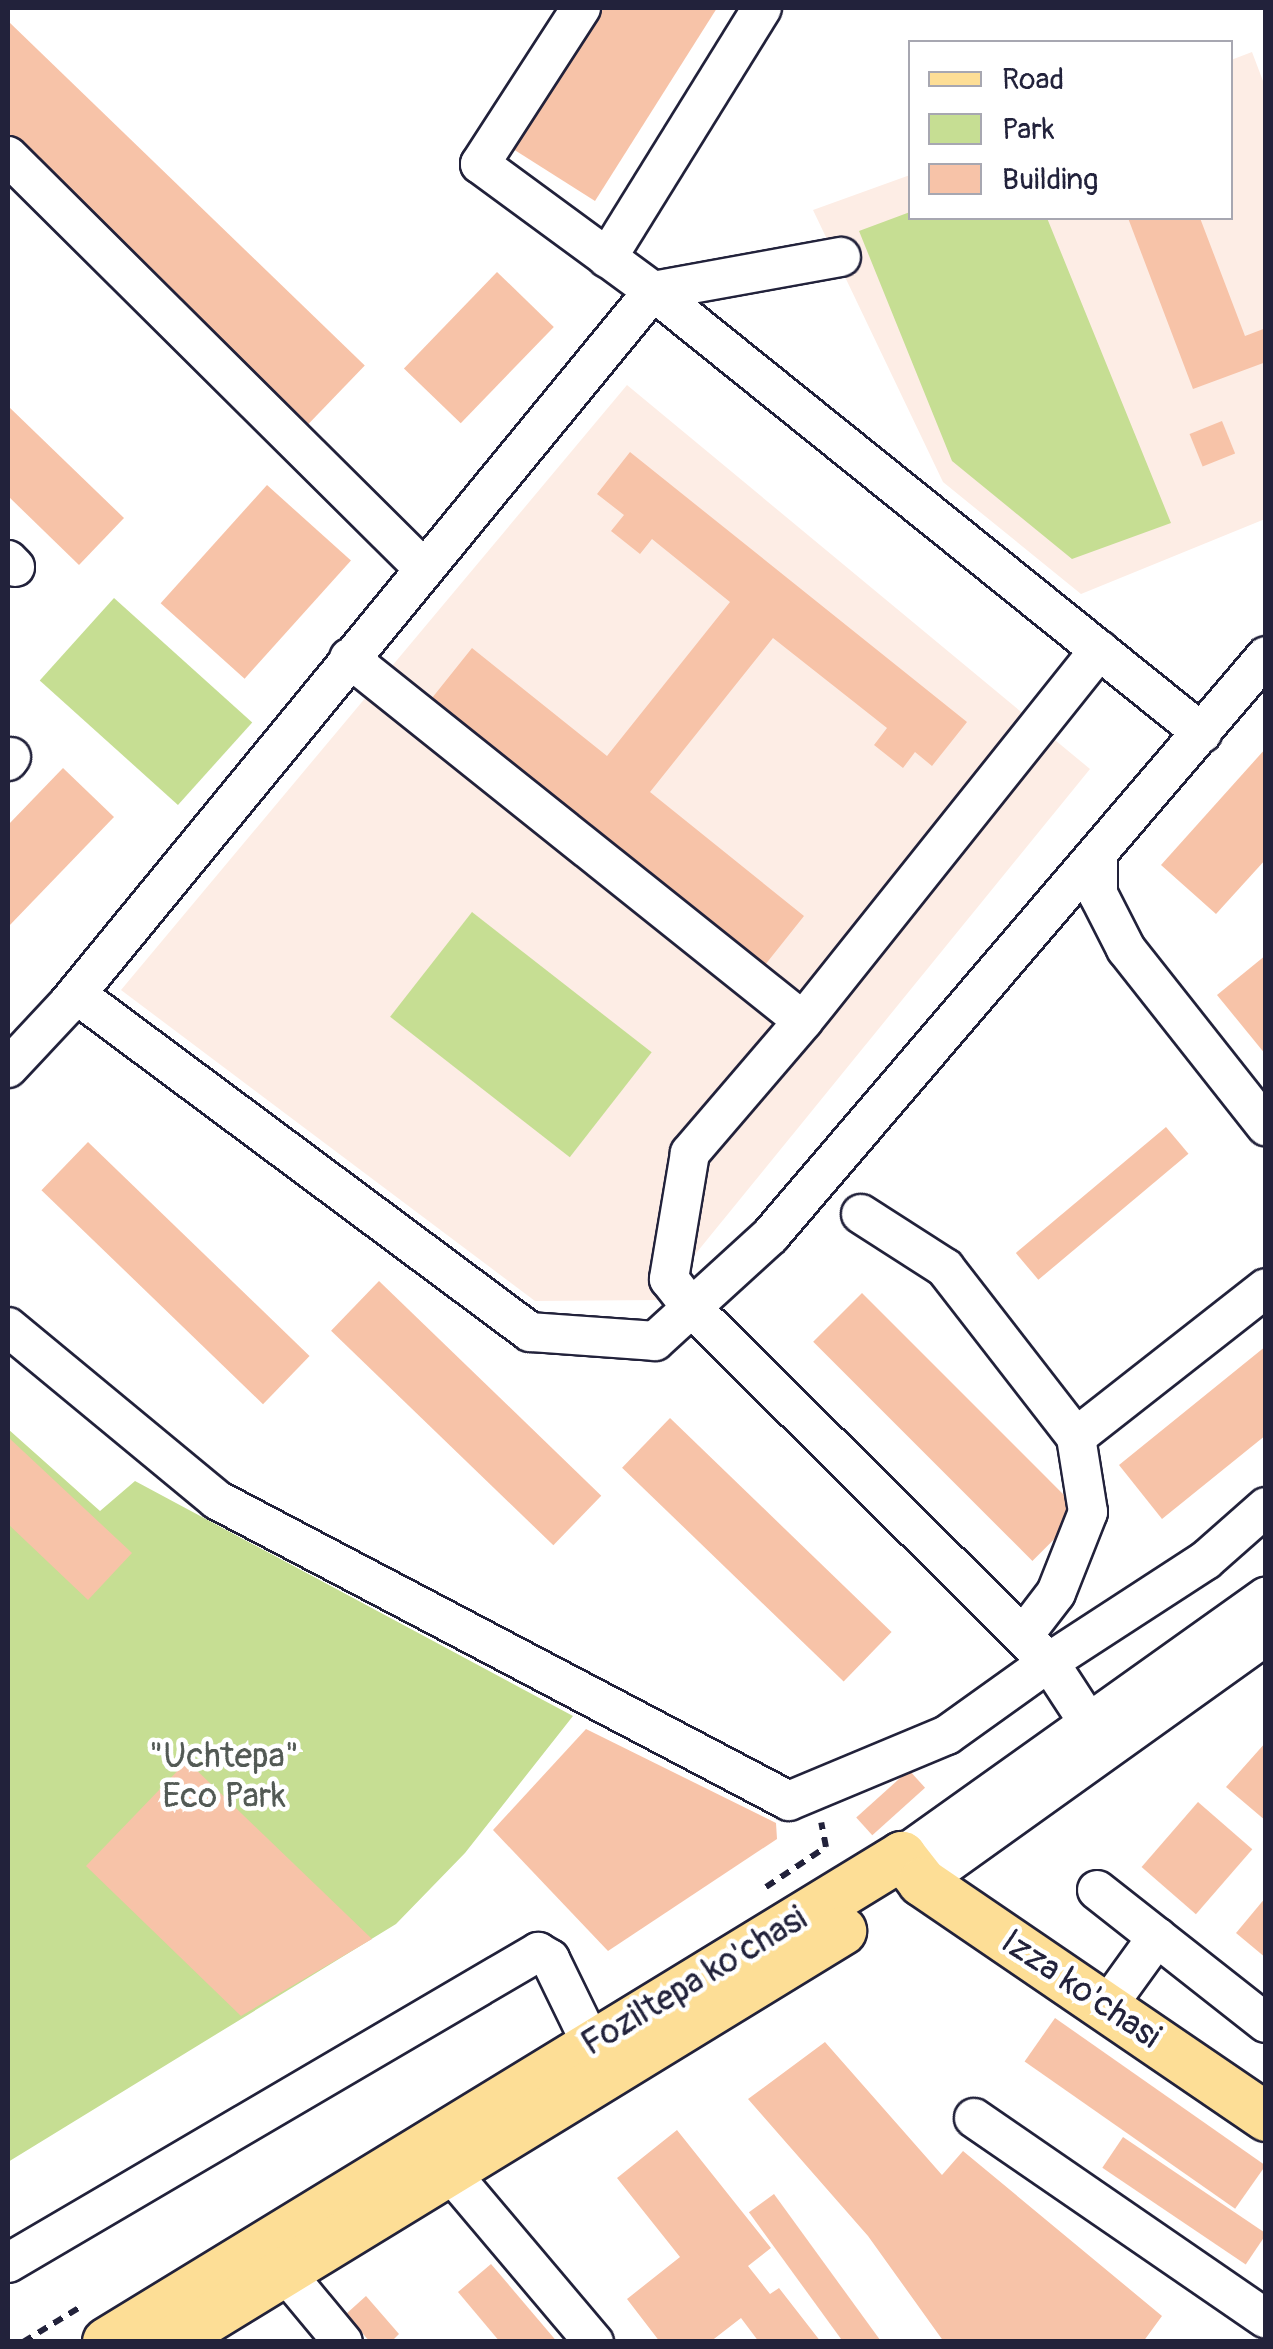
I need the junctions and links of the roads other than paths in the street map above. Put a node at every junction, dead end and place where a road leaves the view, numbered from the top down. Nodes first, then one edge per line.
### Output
1 (581, 8) edge
2 (762, 8) edge
3 (8, 156) edge
4 (841, 257) dead end
5 (606, 258) junction
6 (652, 291) junction
7 (423, 568) junction
8 (1099, 650) junction
9 (1266, 656) edge
10 (350, 658) junction
11 (1202, 733) junction
12 (1098, 854) junction
13 (76, 994) junction
14 (802, 1021) junction
15 (8, 1068) edge
16 (1266, 1126) edge
17 (862, 1214) dead end
18 (1266, 1288) edge
19 (692, 1308) junction
20 (8, 1327) edge
21 (1076, 1437) junction
22 (1266, 1507) edge
23 (1266, 1596) edge
24 (1266, 1636) edge
25 (1036, 1649) junction
26 (1090, 1725) junction
27 (912, 1869) junction
28 (1097, 1890) dead end
29 (1157, 1938) junction
30 (1108, 2005) junction
31 (1266, 2024) edge
32 (591, 2043) junction
33 (1264, 2114) edge
34 (974, 2118) dead end
35 (436, 2156) junction
36 (8, 2263) edge
37 (284, 2271) junction
38 (1266, 2319) edge
39 (107, 2342) edge
40 (170, 2342) edge
41 (343, 2342) edge
42 (594, 2342) edge

1 - 5 street
2 - 5 street
3 - 7 street
4 - 6 street
5 - 6 street
6 - 7 street
6 - 8 street
7 - 10 street
8 - 11 street
8 - 14 street
9 - 11 street
10 - 13 street
10 - 14 street
11 - 12 street
12 - 16 street
12 - 19 street
13 - 15 street
13 - 19 street
14 - 19 street
17 - 21 street
18 - 21 street
19 - 25 street
20 - 25 street
21 - 25 street
22 - 25 street
23 - 26 street, Foziltepa ko'chasi
24 - 27 street, Foziltepa ko'chasi
25 - 26 street
26 - 27 street, Foziltepa ko'chasi
27 - 30 main road, Izza ko'chasi
27 - 32 main road, Foziltepa ko'chasi
27 - 35 main road, Foziltepa ko'chasi
28 - 29 street
29 - 30 street
29 - 31 street
30 - 33 main road, Izza ko'chasi
32 - 35 main road, Foziltepa ko'chasi
32 - 36 street
34 - 38 street
35 - 37 main road, Foziltepa ko'chasi
35 - 39 main road, Foziltepa ko'chasi
35 - 42 street
37 - 40 main road, Foziltepa ko'chasi
37 - 41 street

